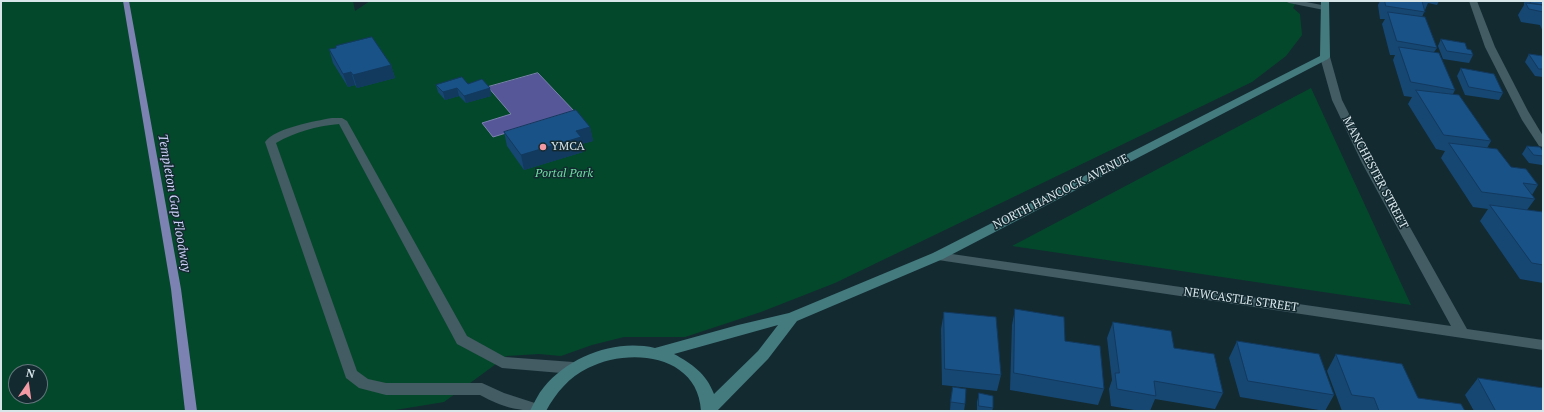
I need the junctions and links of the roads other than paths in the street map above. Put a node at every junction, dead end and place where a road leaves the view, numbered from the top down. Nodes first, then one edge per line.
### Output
1 (1289, 1) edge
2 (1474, 1) edge
3 (1325, 4) edge
4 (1325, 57) junction
5 (1543, 144) edge
6 (938, 256) junction
7 (792, 317) junction
8 (1462, 332) junction
9 (1543, 345) edge
10 (657, 353) junction
11 (573, 368) junction
12 (538, 410) edge
13 (709, 410) edge

1 - 3 street
2 - 5 street
3 - 4 street, MANCHESTER STREET
4 - 6 street, NORTH HANCOCK AVENUE
4 - 8 street, MANCHESTER STREET
6 - 7 street, NORTH HANCOCK AVENUE
6 - 8 street, NEWCASTLE STREET
7 - 10 street, NORTH HANCOCK AVENUE
7 - 13 street, NORTH HANCOCK AVENUE
8 - 9 street, NEWCASTLE STREET
10 - 11 street, NORTH HANCOCK AVENUE
10 - 13 street, NORTH HANCOCK AVENUE
11 - 12 street, NORTH HANCOCK AVENUE
11 - 12 street

